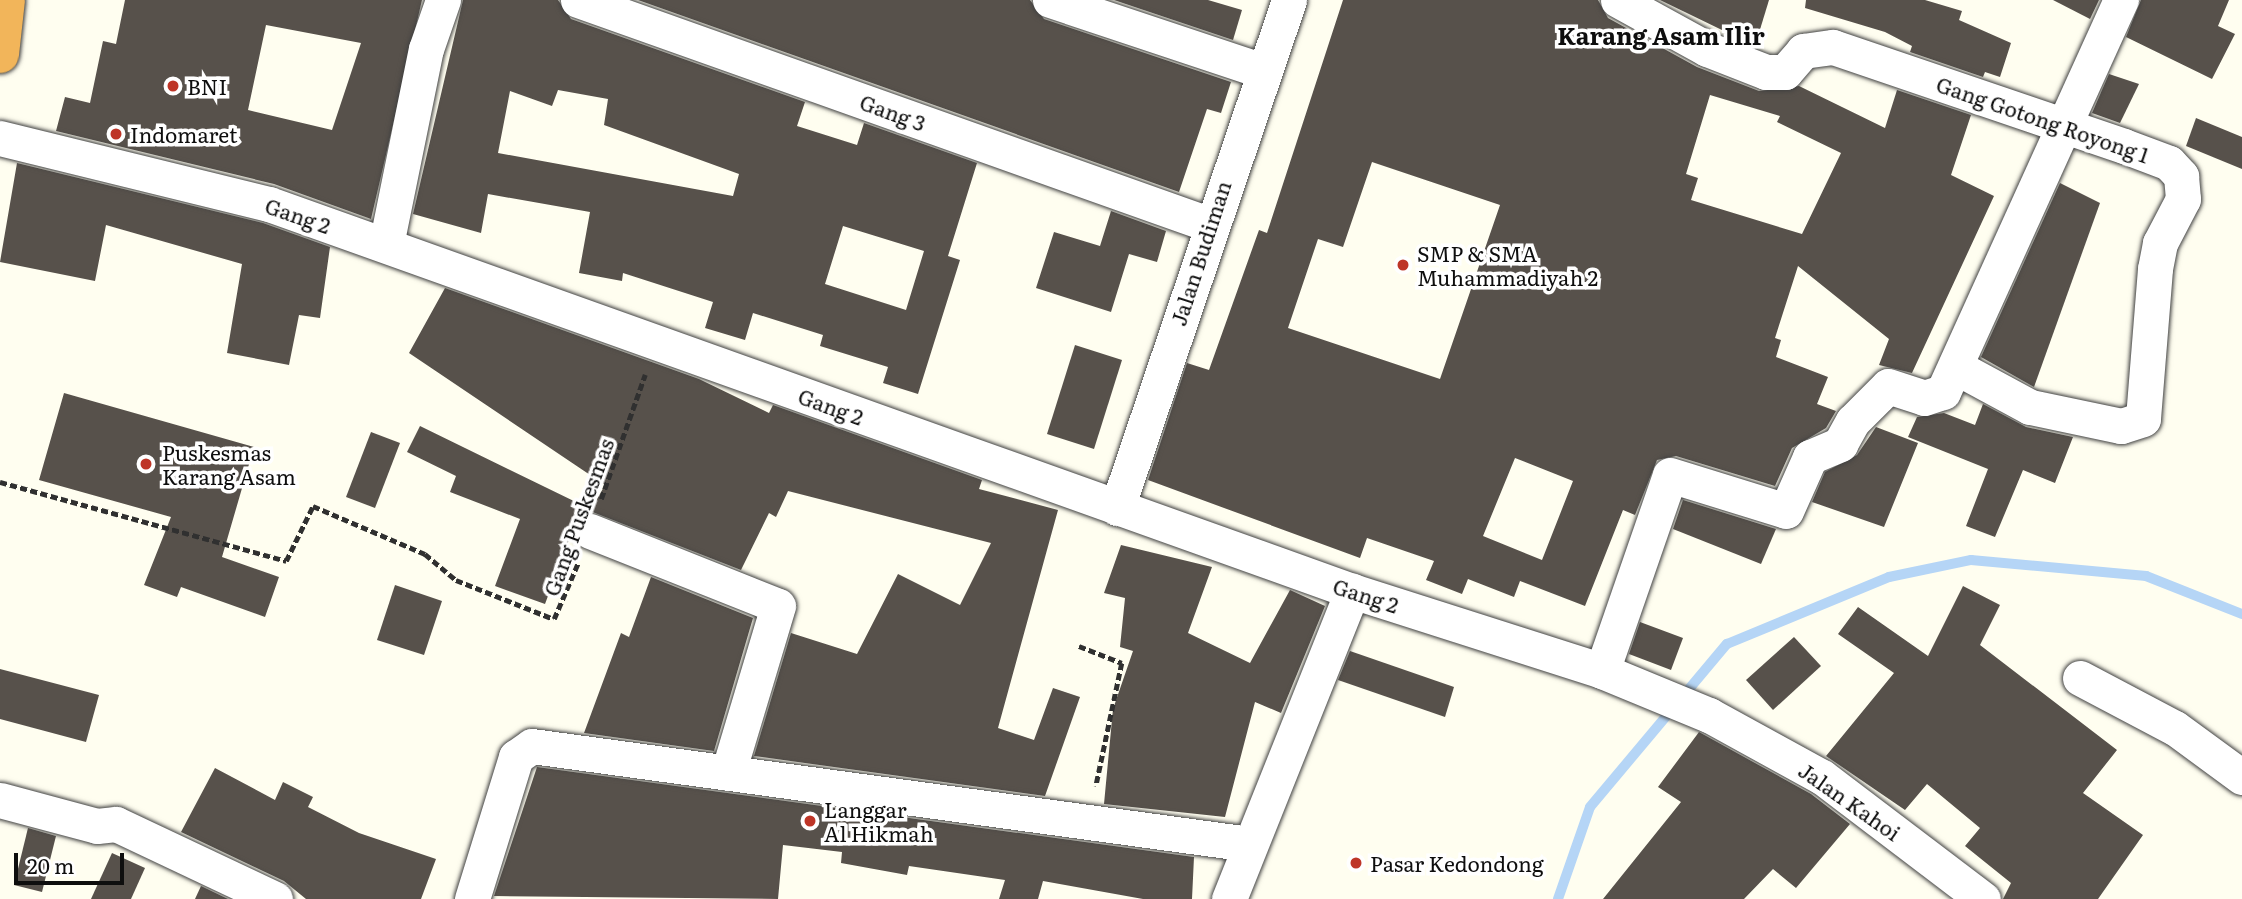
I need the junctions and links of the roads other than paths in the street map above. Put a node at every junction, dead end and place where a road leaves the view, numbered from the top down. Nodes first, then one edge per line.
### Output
1 (6, 0) edge
2 (443, 0) edge
3 (578, 0) edge
4 (1050, 0) edge
5 (1289, 0) edge
6 (2121, 0) edge
7 (1633, 3) edge
8 (0, 54) edge
9 (1263, 71) junction
10 (2065, 127) junction
11 (0, 138) edge
12 (1208, 224) junction
13 (386, 245) junction
14 (1958, 368) junction
15 (1117, 508) junction
16 (590, 531) road end
17 (1352, 591) junction
18 (1602, 671) junction
19 (2080, 678) dead end
20 (1709, 715) joint
21 (728, 773) junction
22 (2242, 777) edge
23 (0, 800) edge
24 (1249, 844) junction
25 (1979, 898) edge
26 (275, 899) edge
27 (472, 899) edge
28 (1229, 899) edge

1 - 8 highway
2 - 13 street
3 - 12 street, Gang 3
4 - 9 street
5 - 9 street, Jalan Budiman
6 - 10 street
7 - 10 street, Gang Gotong Royong 1
9 - 12 street, Jalan Budiman
10 - 14 street
10 - 14 street, Gang Gotong Royong 1
11 - 13 street, Gang 2
12 - 15 street, Jalan Budiman
13 - 15 street, Gang 2
14 - 18 street
15 - 17 street, Gang 2
16 - 21 street
17 - 18 street, Gang 2
17 - 24 street
18 - 20 street, Gang 2
19 - 22 street
20 - 25 street, Jalan Kahoi
21 - 24 street
21 - 27 street
23 - 26 street
24 - 28 street

